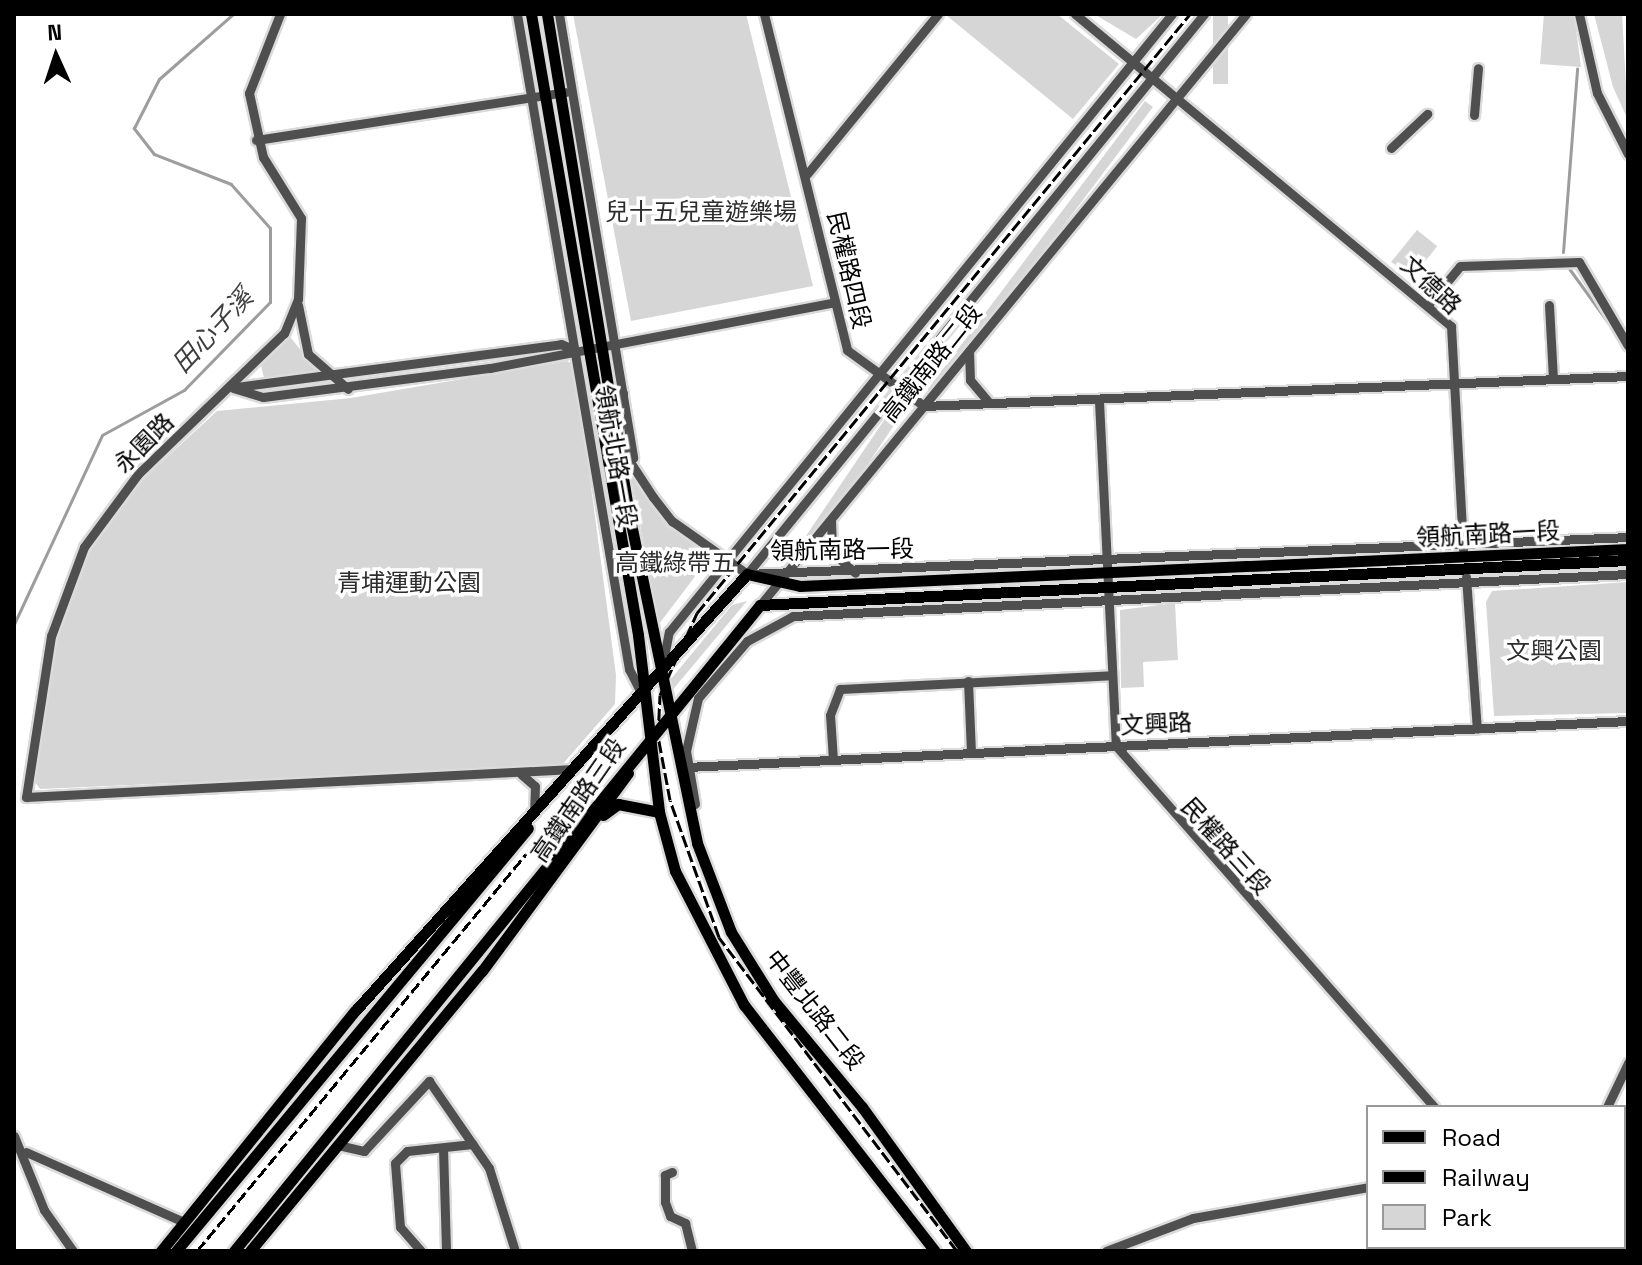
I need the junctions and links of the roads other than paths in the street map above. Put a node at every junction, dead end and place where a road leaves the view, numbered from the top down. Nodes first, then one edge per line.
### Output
1 (280, 14) edge
2 (517, 14) edge
3 (531, 14) edge
4 (547, 14) edge
5 (559, 14) edge
6 (764, 14) edge
7 (938, 14) edge
8 (1075, 14) edge
9 (1172, 14) edge
10 (1204, 14) edge
11 (1246, 14) edge
12 (1579, 14) edge
13 (1134, 61) junction
14 (1478, 68) dead end
15 (1153, 76) junction
16 (567, 92) junction
17 (546, 95) junction
18 (532, 97) junction
19 (1178, 97) junction
20 (1427, 114) dead end
21 (1474, 115) dead end
22 (256, 140) junction
23 (1391, 148) dead end
24 (1628, 154) edge
25 (807, 174) junction
26 (298, 299) junction
27 (835, 302) junction
28 (1428, 305) junction
29 (1549, 305) dead end
30 (615, 344) junction
31 (602, 346) junction
32 (1628, 346) edge
33 (582, 349) junction
34 (969, 351) junction
35 (881, 372) junction
36 (1628, 376) edge
37 (336, 377) junction
38 (1553, 379) junction
39 (1453, 384) junction
40 (233, 388) junction
41 (899, 388) junction
42 (348, 389) junction
43 (623, 393) junction
44 (1099, 401) junction
45 (992, 404) junction
46 (924, 406) junction
47 (617, 442) junction
48 (634, 461) junction
49 (833, 516) junction
50 (1628, 537) edge
51 (1628, 549) edge
52 (1464, 557) junction
53 (1628, 560) edge
54 (1107, 562) junction
55 (726, 563) junction
56 (855, 573) junction
57 (747, 574) junction
58 (1628, 574) edge
59 (783, 577) junction
60 (1467, 581) junction
61 (1108, 587) junction
62 (807, 602) junction
63 (760, 605) junction
64 (857, 612) junction
65 (1112, 675) junction
66 (660, 677) junction
67 (968, 681) junction
68 (642, 695) junction
69 (668, 718) junction
70 (1628, 721) edge
71 (1477, 729) junction
72 (648, 738) junction
73 (1116, 746) junction
74 (971, 752) junction
75 (833, 760) junction
76 (687, 767) junction
77 (577, 769) junction
78 (521, 774) junction
79 (606, 791) junction
80 (695, 804) dead end
81 (534, 811) junction
82 (659, 812) junction
83 (584, 837) junction
84 (569, 852) junction
85 (1628, 1063) edge
86 (1432, 1105) edge
87 (1608, 1105) edge
88 (290, 1112) junction
89 (14, 1136) edge
90 (473, 1144) junction
91 (338, 1145) junction
92 (443, 1148) junction
93 (26, 1152) junction
94 (241, 1153) junction
95 (672, 1172) dead end
96 (298, 1174) junction
97 (1366, 1187) edge
98 (184, 1222) junction
99 (73, 1251) edge
100 (161, 1251) edge
101 (176, 1251) edge
102 (234, 1251) edge
103 (250, 1251) edge
104 (421, 1251) edge
105 (446, 1251) edge
106 (515, 1251) edge
107 (692, 1251) edge
108 (935, 1251) edge
109 (966, 1251) edge
110 (1106, 1251) edge

1 - 22 street, 永園路
2 - 18 street, 領航北路一段
3 - 17 main road, 領航北路一段
4 - 16 main road, 領航北路一段
5 - 16 street, 領航北路一段
6 - 25 street, 民權路四段
7 - 25 street
8 - 13 street, 文德路
9 - 13 street, 高鐵南路二段
10 - 15 street, 高鐵南路二段
11 - 19 street, 高鐵南路二段
12 - 24 street
13 - 15 street, 文德路
13 - 35 street, 高鐵南路二段
14 - 21 street
15 - 19 street, 文德路
15 - 41 street, 高鐵南路二段
16 - 17 street
16 - 30 street, 領航北路一段
16 - 31 main road, 領航北路一段
17 - 18 street
17 - 33 main road, 領航北路一段
18 - 22 street
18 - 33 street, 領航北路一段
19 - 28 street, 文德路
19 - 34 street, 高鐵南路二段
20 - 23 street
22 - 26 street, 永園路
25 - 27 street, 民權路四段
26 - 37 street
26 - 40 street, 永園路
27 - 30 street
27 - 35 street, 民權路四段
28 - 32 street
28 - 39 street, 文德路
29 - 38 street
30 - 31 street
30 - 43 street, 領航北路一段
31 - 33 street
31 - 47 main road, 領航北路一段
33 - 37 street
33 - 42 street
33 - 68 main road, 領航北路一段
34 - 45 street
34 - 46 street, 高鐵南路二段
35 - 41 street, 民權路四段
35 - 55 street, 高鐵南路二段
36 - 38 street
37 - 40 street
37 - 42 street
38 - 39 street
39 - 44 street
39 - 52 street, 文德路
40 - 42 street
40 - 78 street, 永園路
41 - 46 street, 民權路四段
41 - 57 street, 高鐵南路二段
43 - 47 street
43 - 48 street, 領航北路一段
44 - 45 street
44 - 54 street
45 - 46 street
46 - 49 street, 高鐵南路二段
47 - 48 street
47 - 66 main road, 領航北路一段
48 - 55 street
49 - 56 street
49 - 59 street, 高鐵南路二段
50 - 52 street, 領航南路一段
51 - 52 main road, 領航南路一段
52 - 53 main road, 領航南路一段
52 - 54 street, 領航南路一段
52 - 60 street, 文德路
52 - 61 main road, 領航南路一段
54 - 56 street, 領航南路一段
54 - 61 street
55 - 57 street
55 - 66 street, 高鐵南路二段
56 - 59 street, 領航南路一段
57 - 59 main road, 領航南路一段
57 - 66 main road, 高鐵南路二段
58 - 60 street, 領航南路一段
59 - 61 main road, 領航南路一段
59 - 63 street, 高鐵南路二段
60 - 61 street, 領航南路一段
60 - 71 street, 文德路
61 - 62 main road, 領航南路一段
61 - 64 street, 領航南路一段
61 - 65 street
62 - 63 main road, 領航南路一段
62 - 64 street
63 - 69 main road, 高鐵南路二段
64 - 76 street
65 - 67 street
65 - 73 street
66 - 68 main road, 高鐵南路二段
66 - 69 main road, 中豐北路二段
67 - 74 street
67 - 75 street
68 - 72 main road, 中豐北路二段
68 - 77 main road, 高鐵南路三段
69 - 72 main road, 高鐵南路二段
69 - 109 main road, 中豐北路二段
70 - 71 street, 文興路
71 - 73 street, 文興路
72 - 79 main road, 高鐵南路三段
72 - 82 main road, 中豐北路二段
72 - 83 main road, 高鐵南路三段
73 - 74 street, 文興路
73 - 86 street, 民權路三段
74 - 75 street, 文興路
75 - 76 street, 文興路
76 - 80 street
77 - 78 street
77 - 81 main road, 高鐵南路三段
77 - 88 main road, 高鐵南路三段
78 - 81 street
79 - 84 main road
79 - 96 main road, 高鐵南路三段
81 - 94 main road, 高鐵南路三段
82 - 83 main road
82 - 108 main road, 中豐北路二段
83 - 84 main road, 高鐵南路三段
84 - 91 main road, 高鐵南路三段
85 - 87 street
88 - 94 main road
88 - 101 main road, 高鐵南路三段
89 - 93 street
90 - 91 street
90 - 92 street
90 - 106 street
91 - 96 main road
91 - 103 main road, 高鐵南路三段
92 - 104 street
92 - 105 street
93 - 98 street
93 - 99 street
94 - 98 main road, 高鐵南路三段
95 - 107 street
96 - 102 main road, 高鐵南路三段
97 - 110 street
98 - 100 main road, 高鐵南路三段

